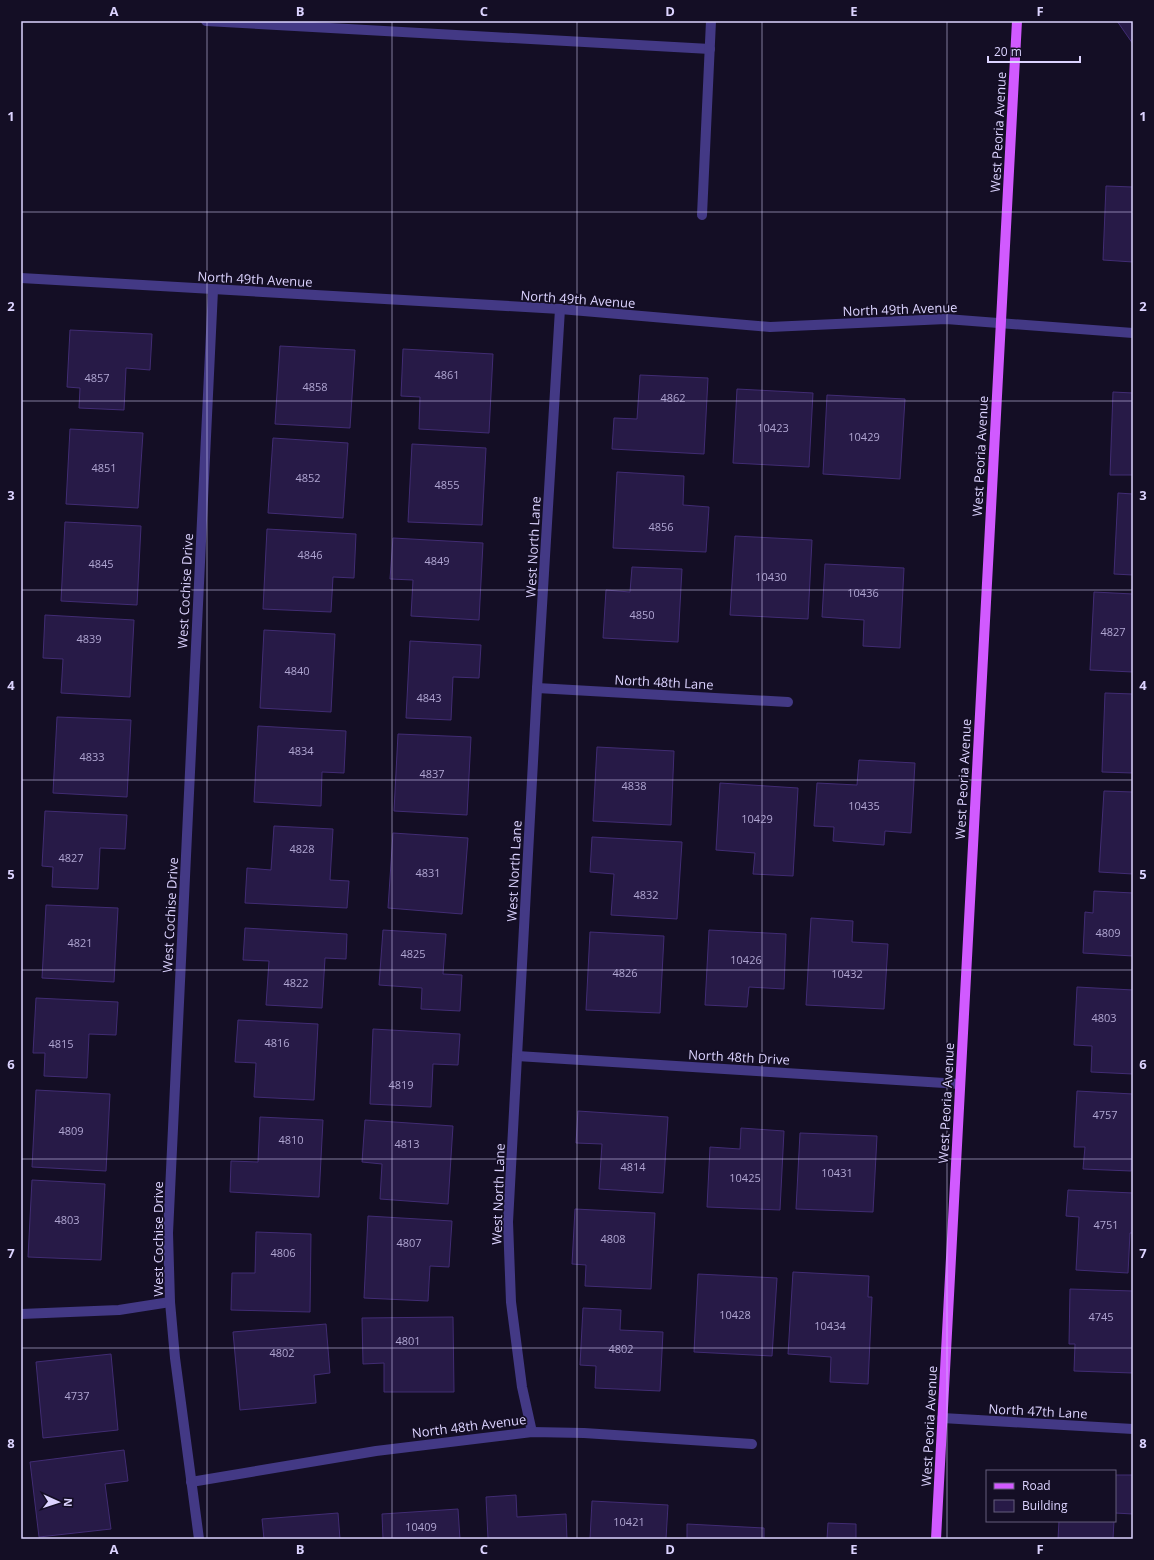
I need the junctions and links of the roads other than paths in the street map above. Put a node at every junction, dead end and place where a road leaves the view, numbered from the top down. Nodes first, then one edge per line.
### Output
1 (206, 21) edge
2 (711, 21) edge
3 (1016, 21) edge
4 (330, 24) edge
5 (710, 49) junction
6 (702, 215) dead end
7 (21, 278) edge
8 (213, 290) junction
9 (560, 309) junction
10 (1001, 323) junction
11 (1133, 333) edge
12 (537, 688) junction
13 (788, 702) dead end
14 (517, 1056) junction
15 (960, 1084) junction
16 (170, 1302) junction
17 (21, 1314) edge
18 (942, 1418) junction
19 (1133, 1429) edge
20 (532, 1432) junction
21 (752, 1444) dead end
22 (192, 1482) junction
23 (200, 1539) edge
24 (936, 1539) edge

1 - 4 street
2 - 5 street
3 - 10 main road, West Peoria Avenue
4 - 5 street
5 - 6 street
7 - 8 street, North 49th Avenue
8 - 9 street, North 49th Avenue
8 - 16 street, West Cochise Drive
9 - 10 street, North 49th Avenue
9 - 12 street, West North Lane
10 - 11 street, North 49th Avenue
10 - 15 main road, West Peoria Avenue
12 - 13 street, North 48th Lane
12 - 14 street, West North Lane
14 - 15 street, North 48th Drive
14 - 20 street, West North Lane
15 - 18 main road, West Peoria Avenue
16 - 17 street
16 - 22 street, West Cochise Drive
18 - 19 street, North 47th Lane
18 - 24 main road, West Peoria Avenue
20 - 21 street, North 48th Avenue
20 - 22 street, North 48th Avenue
22 - 23 street, West Cochise Drive

